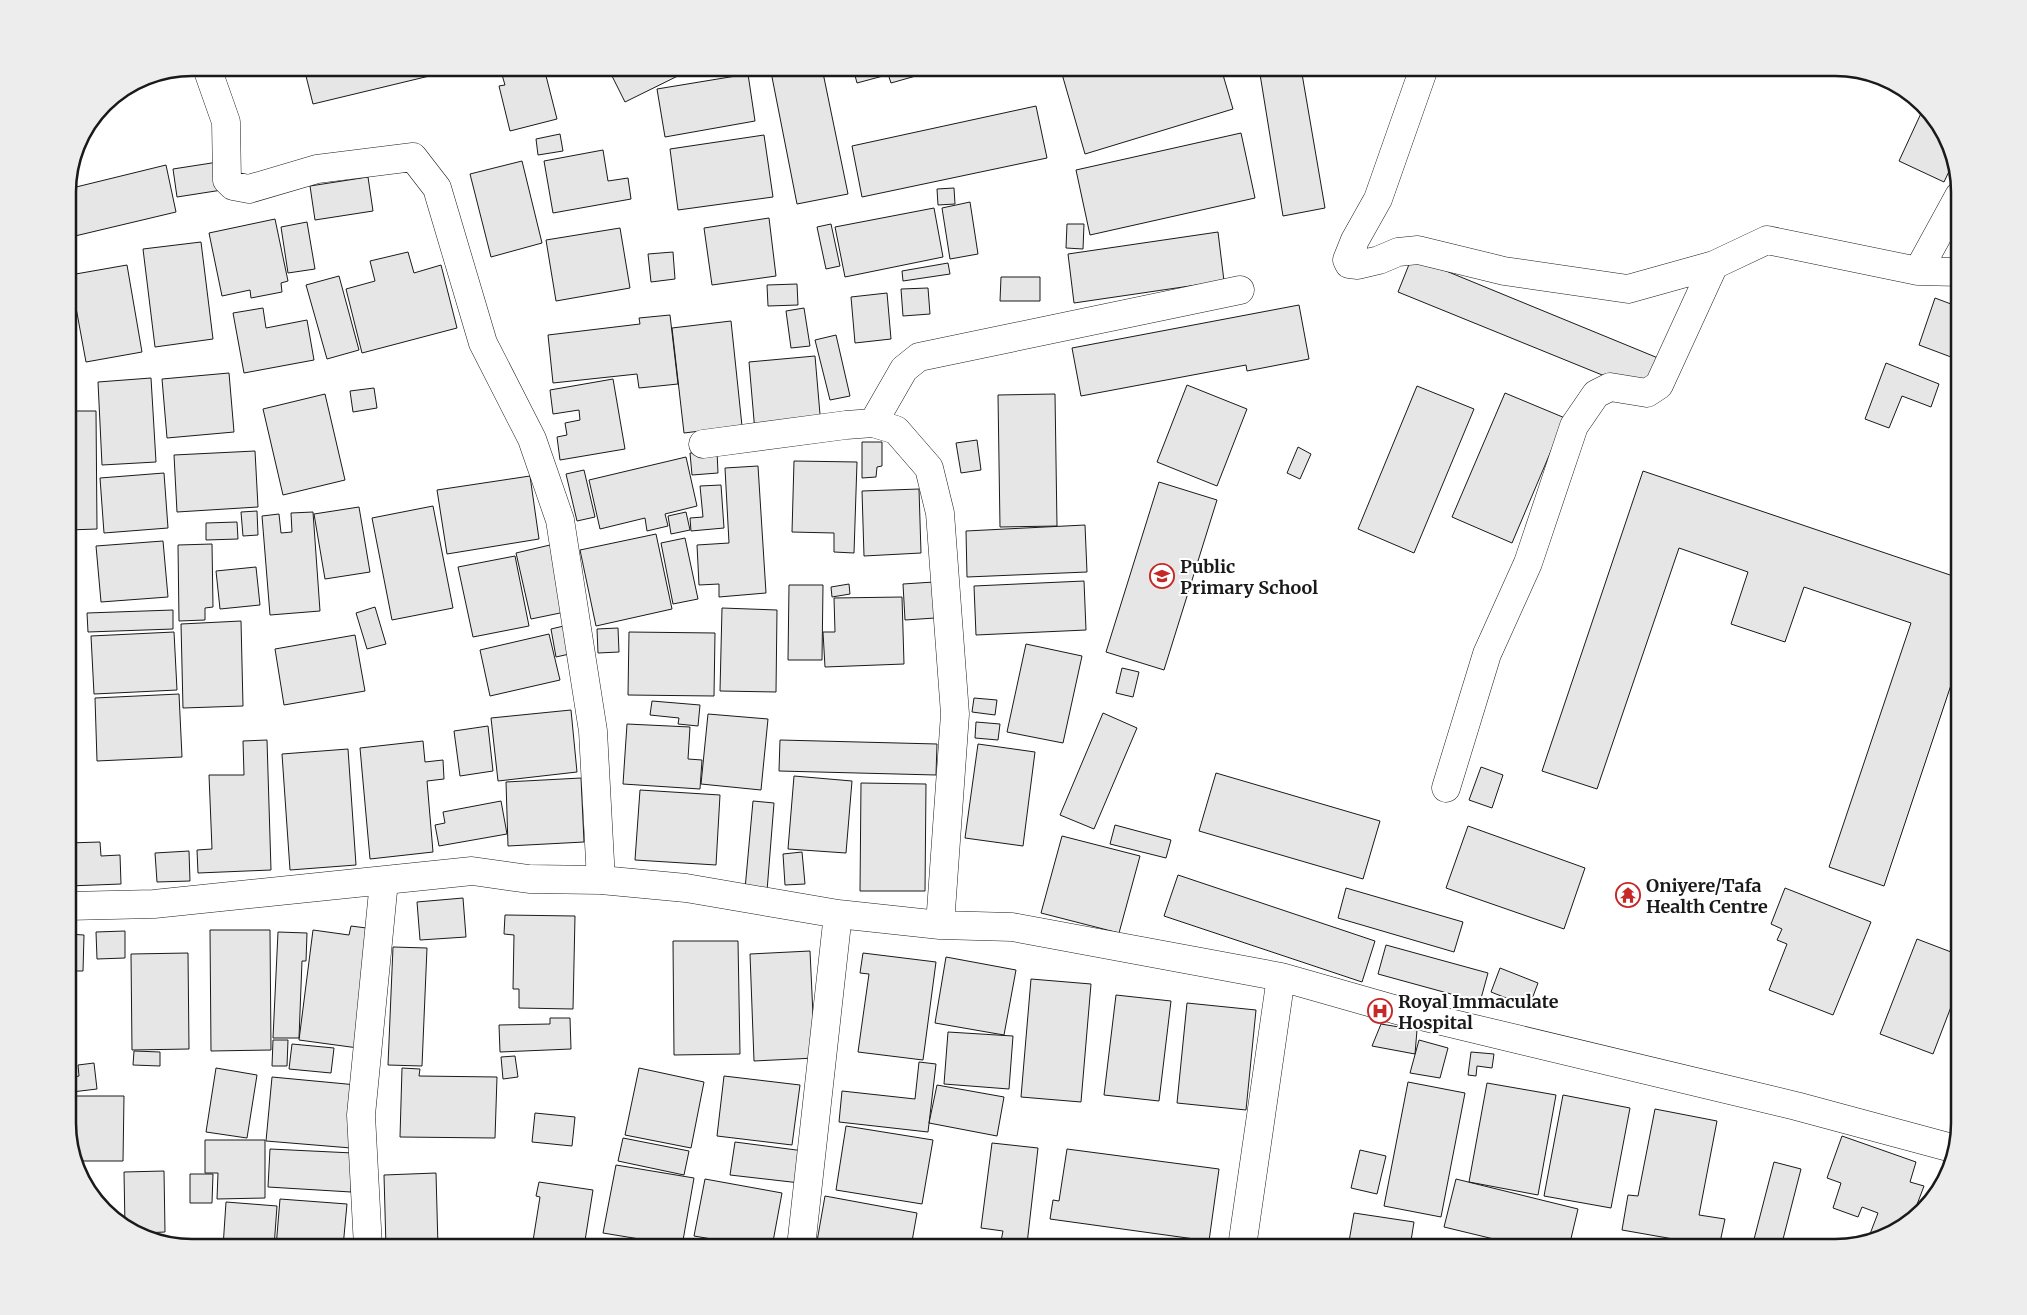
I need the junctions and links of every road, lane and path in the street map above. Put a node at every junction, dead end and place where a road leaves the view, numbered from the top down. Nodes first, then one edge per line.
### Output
1 (209, 76) edge
2 (1421, 76) edge
3 (1951, 212) edge
4 (1714, 265) junction
5 (1918, 270) junction
6 (1951, 272) edge
7 (1240, 290) dead end
8 (873, 423) junction
9 (703, 444) dead end
10 (1446, 788) dead end
11 (601, 880) junction
12 (384, 881) junction
13 (76, 906) edge
14 (838, 914) junction
15 (940, 925) junction
16 (1281, 977) junction
17 (1948, 1147) edge
18 (368, 1239) edge
19 (802, 1239) edge
20 (1243, 1239) edge

1 - 11 street
2 - 4 street
3 - 5 street
4 - 5 street
4 - 10 street
5 - 6 street
7 - 8 street
8 - 9 street
8 - 15 street
11 - 12 street
11 - 14 street
12 - 13 street
12 - 18 street
14 - 15 street
14 - 19 street
15 - 16 street
16 - 17 street
16 - 20 street

